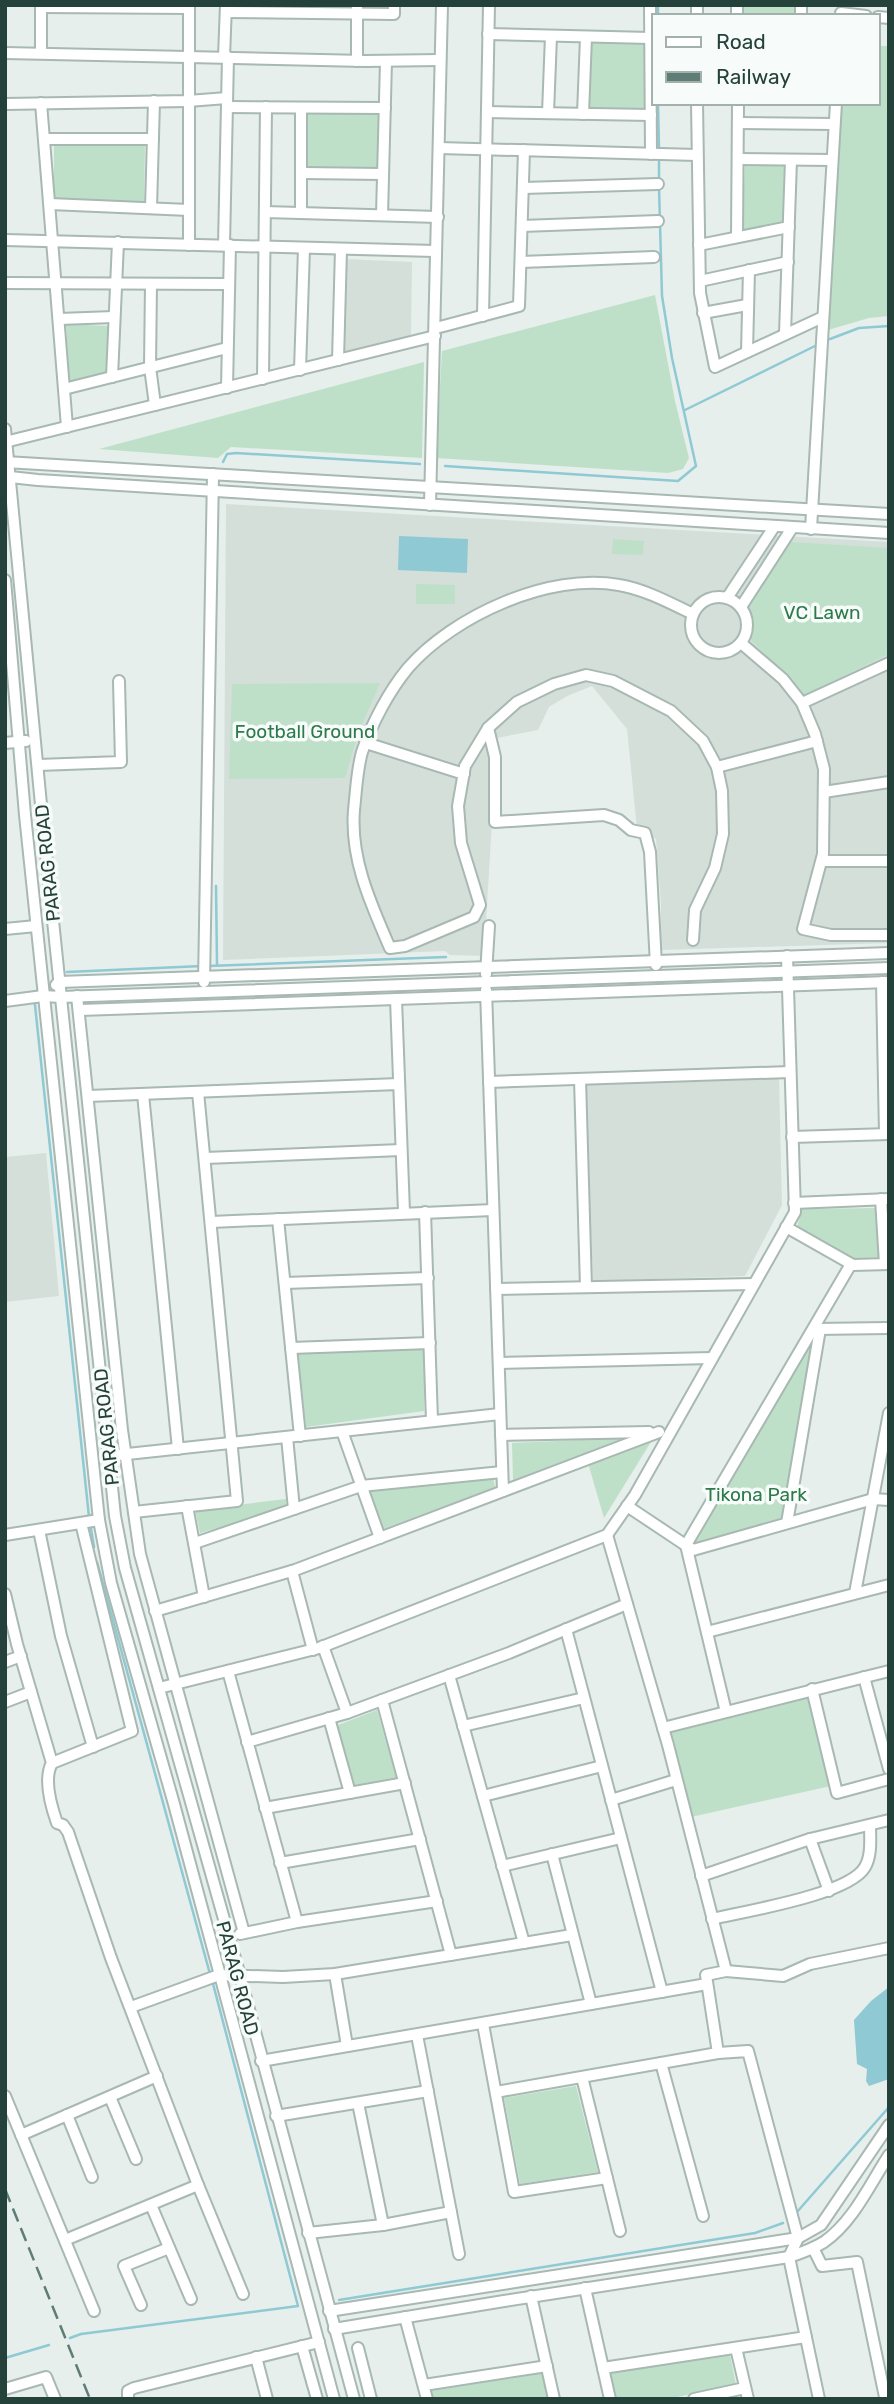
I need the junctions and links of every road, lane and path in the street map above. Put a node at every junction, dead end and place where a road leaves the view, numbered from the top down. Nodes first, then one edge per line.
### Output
1 (394, 5) edge
2 (442, 5) edge
3 (489, 5) edge
4 (650, 5) edge
5 (41, 6) edge
6 (189, 7) edge
7 (357, 8) edge
8 (226, 9) edge
9 (488, 34) junction
10 (551, 36) junction
11 (586, 37) junction
12 (650, 38) junction
13 (5, 53) edge
14 (41, 53) junction
15 (188, 56) junction
16 (226, 57) junction
17 (440, 60) junction
18 (357, 61) junction
19 (386, 61) junction
20 (188, 101) junction
21 (154, 102) junction
22 (5, 103) edge
23 (41, 103) junction
24 (227, 103) junction
25 (697, 105) edge
26 (738, 105) edge
27 (835, 105) edge
28 (266, 107) junction
29 (301, 108) junction
30 (385, 108) junction
31 (487, 112) junction
32 (548, 113) junction
33 (583, 114) junction
34 (650, 115) junction
35 (738, 123) junction
36 (834, 124) junction
37 (44, 139) junction
38 (153, 139) junction
39 (439, 148) junction
40 (487, 149) junction
41 (524, 150) junction
42 (656, 154) junction
43 (697, 155) junction
44 (738, 159) junction
45 (791, 160) junction
46 (832, 160) junction
47 (302, 173) junction
48 (383, 174) junction
49 (658, 184) dead end
50 (523, 188) junction
51 (50, 204) junction
52 (151, 208) junction
53 (189, 210) junction
54 (265, 212) junction
55 (301, 213) junction
56 (383, 215) junction
57 (438, 217) junction
58 (658, 221) dead end
59 (522, 226) junction
60 (789, 227) junction
61 (737, 237) junction
62 (5, 240) edge
63 (53, 240) junction
64 (118, 242) junction
65 (189, 245) junction
66 (227, 245) junction
67 (699, 245) junction
68 (264, 247) junction
69 (304, 248) junction
70 (341, 249) junction
71 (435, 251) junction
72 (654, 257) dead end
73 (521, 262) junction
74 (788, 262) junction
75 (749, 270) junction
76 (699, 281) junction
77 (5, 283) edge
78 (117, 283) junction
79 (57, 284) junction
80 (151, 284) junction
81 (228, 284) junction
82 (747, 305) junction
83 (703, 313) junction
84 (484, 316) junction
85 (114, 317) junction
86 (822, 317) junction
87 (59, 319) junction
88 (435, 332) junction
89 (785, 334) junction
90 (227, 348) junction
91 (747, 352) junction
92 (338, 360) junction
93 (150, 367) junction
94 (300, 370) junction
95 (112, 377) junction
96 (263, 379) junction
97 (227, 388) junction
98 (64, 389) junction
99 (155, 405) junction
100 (67, 427) junction
101 (5, 429) edge
102 (6, 442) edge
103 (7, 468) edge
104 (213, 474) junction
105 (431, 487) junction
106 (213, 492) junction
107 (430, 505) junction
108 (814, 509) junction
109 (889, 514) edge
110 (774, 527) junction
111 (792, 528) junction
112 (811, 529) junction
113 (889, 533) edge
114 (5, 580) edge
115 (727, 598) junction
116 (741, 607) junction
117 (693, 614) junction
118 (741, 643) junction
119 (889, 663) edge
120 (119, 681) dead end
121 (802, 703) junction
122 (488, 728) junction
123 (36, 740) junction
124 (817, 741) junction
125 (19, 742) junction
126 (5, 743) edge
127 (366, 743) junction
128 (38, 765) junction
129 (717, 767) junction
130 (464, 774) junction
131 (889, 782) edge
132 (824, 792) junction
133 (822, 860) junction
134 (889, 861) edge
135 (36, 926) junction
136 (489, 926) dead end
137 (5, 929) edge
138 (889, 935) edge
139 (693, 940) dead end
140 (889, 953) edge
141 (788, 956) junction
142 (655, 961) junction
143 (486, 967) junction
144 (889, 968) edge
145 (786, 971) junction
146 (657, 975) junction
147 (204, 977) junction
148 (486, 981) junction
149 (60, 982) junction
150 (885, 982) edge
151 (787, 985) junction
152 (205, 991) junction
153 (43, 996) junction
154 (77, 996) junction
155 (486, 996) junction
156 (61, 997) junction
157 (396, 999) junction
158 (5, 1001) edge
159 (80, 1010) junction
160 (886, 1067) edge
161 (790, 1072) junction
162 (580, 1079) junction
163 (489, 1082) junction
164 (399, 1084) junction
165 (198, 1092) junction
166 (143, 1094) junction
167 (88, 1096) junction
168 (887, 1134) edge
169 (792, 1137) junction
170 (401, 1150) junction
171 (205, 1158) junction
172 (885, 1199) edge
173 (794, 1203) junction
174 (494, 1210) junction
175 (404, 1212) junction
176 (425, 1212) junction
177 (278, 1219) junction
178 (211, 1222) junction
179 (786, 1227) junction
180 (850, 1264) junction
181 (887, 1264) edge
182 (428, 1278) junction
183 (285, 1283) junction
184 (754, 1284) junction
185 (586, 1287) junction
186 (496, 1289) junction
187 (889, 1328) edge
188 (816, 1329) junction
189 (430, 1343) junction
190 (291, 1348) junction
191 (712, 1358) junction
192 (499, 1363) junction
193 (889, 1413) edge
194 (500, 1414) junction
195 (432, 1421) junction
196 (342, 1431) junction
197 (664, 1433) junction
198 (501, 1435) junction
199 (300, 1436) junction
200 (287, 1437) junction
201 (232, 1443) junction
202 (178, 1449) junction
203 (126, 1455) junction
204 (109, 1456) junction
205 (502, 1472) junction
206 (361, 1486) junction
207 (503, 1491) junction
208 (873, 1499) junction
209 (889, 1500) edge
210 (187, 1506) junction
211 (627, 1506) junction
212 (294, 1509) junction
213 (134, 1512) junction
214 (99, 1520) junction
215 (80, 1523) junction
216 (787, 1523) junction
217 (39, 1530) junction
218 (5, 1535) edge
219 (607, 1535) junction
220 (380, 1538) junction
221 (195, 1543) junction
222 (686, 1545) junction
223 (121, 1548) junction
224 (105, 1552) junction
225 (88, 1555) junction
226 (292, 1571) junction
227 (889, 1585) edge
228 (855, 1593) junction
229 (5, 1594) edge
230 (205, 1597) junction
231 (627, 1604) junction
232 (155, 1611) junction
233 (566, 1629) junction
234 (707, 1632) junction
235 (318, 1648) junction
236 (21, 1656) junction
237 (5, 1662) edge
238 (228, 1671) junction
239 (889, 1671) edge
240 (137, 1674) junction
241 (449, 1675) junction
242 (864, 1677) junction
243 (119, 1679) junction
244 (176, 1684) junction
245 (159, 1688) junction
246 (812, 1689) junction
247 (31, 1692) junction
248 (584, 1698) junction
249 (382, 1700) junction
250 (5, 1702) edge
251 (726, 1712) junction
252 (347, 1713) junction
253 (329, 1718) junction
254 (463, 1726) junction
255 (663, 1728) junction
256 (247, 1742) junction
257 (93, 1747) junction
258 (52, 1763) junction
259 (602, 1766) junction
260 (889, 1769) edge
261 (889, 1779) edge
262 (676, 1780) junction
263 (405, 1783) junction
264 (350, 1793) junction
265 (483, 1796) junction
266 (611, 1800) junction
267 (265, 1808) junction
268 (889, 1820) edge
269 (870, 1825) junction
270 (621, 1838) junction
271 (420, 1839) junction
272 (810, 1839) junction
273 (552, 1854) junction
274 (281, 1863) junction
275 (502, 1866) junction
276 (701, 1877) junction
277 (829, 1891) junction
278 (437, 1901) junction
279 (712, 1919) junction
280 (296, 1922) junction
281 (244, 1933) junction
282 (572, 1935) junction
283 (227, 1936) junction
284 (524, 1943) junction
285 (889, 1948) edge
286 (451, 1955) junction
287 (726, 1971) junction
288 (335, 1974) junction
289 (219, 1975) junction
290 (240, 1976) junction
291 (708, 1984) junction
292 (662, 1992) junction
293 (591, 2004) junction
294 (131, 2007) junction
295 (484, 2024) junction
296 (417, 2035) junction
297 (347, 2046) junction
298 (718, 2053) junction
299 (261, 2061) junction
300 (661, 2063) junction
301 (157, 2077) junction
302 (582, 2077) junction
303 (428, 2091) junction
304 (496, 2092) junction
305 (5, 2096) edge
306 (110, 2096) junction
307 (358, 2103) junction
308 (67, 2115) junction
309 (276, 2116) junction
310 (889, 2125) edge
311 (21, 2135) junction
312 (889, 2155) edge
313 (136, 2159) dead end
314 (92, 2177) dead end
315 (607, 2178) junction
316 (198, 2185) junction
317 (151, 2205) junction
318 (451, 2212) junction
319 (703, 2216) dead end
320 (383, 2225) junction
321 (620, 2231) dead end
322 (308, 2233) junction
323 (798, 2238) junction
324 (65, 2240) junction
325 (169, 2248) junction
326 (813, 2248) junction
327 (459, 2254) dead end
328 (789, 2257) junction
329 (585, 2288) junction
330 (243, 2294) dead end
331 (531, 2296) junction
332 (326, 2298) junction
333 (191, 2299) dead end
334 (308, 2301) junction
335 (141, 2305) dead end
336 (94, 2311) dead end
337 (329, 2311) junction
338 (405, 2317) junction
339 (334, 2329) junction
340 (806, 2337) junction
341 (311, 2344) junction
342 (358, 2348) dead end
343 (736, 2348) junction
344 (256, 2357) junction
345 (547, 2366) junction
346 (603, 2368) junction
347 (424, 2385) junction
348 (5, 2389) edge
349 (747, 2393) edge
350 (884, 2397) edge
351 (55, 2399) edge
352 (128, 2399) edge
353 (267, 2399) edge
354 (317, 2399) edge
355 (334, 2399) edge
356 (354, 2399) edge
357 (371, 2399) edge
358 (427, 2399) edge
359 (554, 2399) edge
360 (610, 2399) edge
361 (694, 2399) edge
362 (819, 2399) edge

1 - 7 street
2 - 17 street
3 - 9 street
4 - 12 street
5 - 6 street
5 - 14 street
6 - 15 street
7 - 8 street
7 - 18 street
8 - 16 street
9 - 10 street
9 - 31 street
10 - 11 street
10 - 32 street
11 - 12 street
11 - 33 street
12 - 34 street
13 - 14 street
14 - 15 street
15 - 16 street
15 - 20 street
16 - 18 street
16 - 24 street
17 - 19 street
17 - 39 street
18 - 19 street
19 - 30 street
20 - 21 street
20 - 24 street
20 - 53 street
21 - 23 street
21 - 38 street
22 - 23 street
23 - 37 street
24 - 28 street
24 - 66 street
25 - 43 street
26 - 35 street
27 - 36 street
28 - 29 street
28 - 54 street
29 - 30 street
29 - 47 street
30 - 48 street
31 - 32 street
31 - 40 street
32 - 33 street
33 - 34 street
34 - 42 street
35 - 36 street
35 - 44 street
36 - 46 street
37 - 38 street
37 - 51 street
38 - 52 street
39 - 40 street
39 - 57 street
40 - 41 street
40 - 84 street
41 - 42 street
41 - 50 street
42 - 43 street
43 - 67 street
44 - 45 street
44 - 61 street
45 - 46 street
45 - 60 street
46 - 86 street
47 - 48 street
47 - 55 street
48 - 56 street
49 - 50 street
50 - 59 street
51 - 52 street
51 - 63 street
52 - 53 street
53 - 65 street
54 - 55 street
54 - 68 street
55 - 56 street
56 - 57 street
57 - 71 street
58 - 59 street
59 - 73 street
60 - 61 street
60 - 74 street
61 - 67 street
62 - 63 street
63 - 64 street
63 - 79 street
64 - 65 street
64 - 78 street
65 - 66 street
66 - 68 street
66 - 81 street
67 - 76 street
68 - 69 street
68 - 96 street
69 - 70 street
69 - 94 street
70 - 71 street
70 - 92 street
71 - 88 street
72 - 73 street
73 - 84 street
74 - 75 street
74 - 89 street
75 - 76 street
75 - 82 street
76 - 83 street
77 - 79 street
78 - 79 street
78 - 80 street
78 - 85 street
79 - 87 street
80 - 81 street
80 - 93 street
81 - 90 street
82 - 83 street
82 - 91 street
83 - 91 street
84 - 88 street
85 - 87 street
85 - 95 street
86 - 89 street
86 - 108 street
87 - 98 street
88 - 92 street
88 - 105 street
89 - 91 street
90 - 93 street
90 - 97 street
92 - 94 street
93 - 95 street
93 - 99 street
94 - 96 street
95 - 98 street
96 - 97 street
97 - 99 street
98 - 100 street
99 - 100 street
100 - 102 street
101 - 102 street, PARAG ROAD
102 - 103 street, PARAG ROAD
103 - 104 street
103 - 106 street
103 - 123 street, PARAG ROAD
104 - 105 street
104 - 106 street
105 - 107 street
105 - 108 street
106 - 107 street
106 - 147 street
107 - 110 street
108 - 109 street
108 - 112 street
110 - 111 street
110 - 115 street
111 - 112 street
111 - 116 street
112 - 113 street
114 - 125 street, PARAG ROAD
115 - 116 street
115 - 117 street
116 - 118 street
117 - 118 street
117 - 127 street
118 - 121 street
119 - 121 street
120 - 128 street
121 - 124 street
122 - 129 street
122 - 130 street
122 - 142 street
123 - 125 street
123 - 128 street, PARAG ROAD
124 - 129 street
124 - 132 street
125 - 126 street
125 - 135 street, PARAG ROAD
127 - 130 street
127 - 130 street
128 - 149 street, PARAG ROAD
129 - 139 street
131 - 132 street
132 - 133 street
133 - 134 street
133 - 138 street
135 - 137 street
135 - 153 street, PARAG ROAD
136 - 143 street
140 - 141 street
141 - 142 street
141 - 145 street
142 - 143 street
142 - 146 street
143 - 147 street
143 - 148 street
144 - 145 street
145 - 146 street
145 - 151 street
146 - 148 street
147 - 149 street
147 - 152 street
148 - 152 street
148 - 155 street
149 - 153 street
149 - 156 street, PARAG ROAD
150 - 151 street
150 - 160 street
151 - 155 street
151 - 161 street
152 - 154 street
153 - 156 street
153 - 158 street
153 - 214 street, PARAG ROAD
154 - 156 street
154 - 159 street
155 - 157 street
155 - 163 street
156 - 204 street, PARAG ROAD
157 - 159 street
157 - 164 street
159 - 167 street
160 - 168 street
161 - 162 street
161 - 169 street
162 - 163 street
162 - 185 street
163 - 174 street
164 - 165 street
164 - 170 street
165 - 166 street
165 - 171 street
166 - 167 street
166 - 202 street
167 - 203 street
168 - 169 street
169 - 173 street
170 - 171 street
170 - 175 street
171 - 178 street
172 - 173 street
172 - 181 street
173 - 179 street
174 - 176 street
174 - 186 street
175 - 176 street
175 - 177 street
176 - 182 street
177 - 178 street
177 - 183 street
178 - 201 street
179 - 180 street
179 - 184 street
180 - 181 street
180 - 188 street
182 - 183 street
182 - 189 street
183 - 190 street
184 - 185 street
184 - 191 street
185 - 186 street
186 - 192 street
187 - 188 street
188 - 216 street
188 - 222 street
189 - 190 street
189 - 195 street
190 - 199 street
191 - 192 street
191 - 197 street
192 - 194 street
193 - 208 street
194 - 195 street
194 - 198 street
195 - 196 street
196 - 199 street
196 - 206 street
197 - 198 street
197 - 207 street
197 - 211 street
198 - 205 street
199 - 200 street
200 - 201 street
200 - 212 street
201 - 202 street
201 - 210 street
202 - 203 street
203 - 204 street
203 - 213 street
204 - 223 street, PARAG ROAD
205 - 206 street
205 - 207 street
206 - 212 street
206 - 220 street
207 - 220 street
208 - 209 street
208 - 216 street
208 - 228 street
210 - 213 street
210 - 221 street
211 - 219 street
211 - 222 street
212 - 221 street
213 - 232 street
214 - 215 street
214 - 224 street, PARAG ROAD
215 - 217 street
215 - 225 street
216 - 222 street
217 - 218 street
217 - 257 street
219 - 231 street
219 - 235 street
220 - 226 street
221 - 230 street
222 - 234 street
223 - 224 street
223 - 245 street, PARAG ROAD
224 - 225 street
224 - 240 street, PARAG ROAD
225 - 243 street
226 - 230 street
226 - 235 street
227 - 228 street
228 - 234 street
229 - 236 street
230 - 232 street
231 - 233 street
231 - 255 street
232 - 244 street
233 - 241 street
233 - 248 street
234 - 251 street
235 - 238 street
235 - 252 street
236 - 237 street
236 - 247 street
238 - 244 street
238 - 256 street
239 - 242 street
240 - 243 street
240 - 289 street, PARAG ROAD
241 - 249 street
241 - 254 street
242 - 246 street
242 - 260 street
243 - 257 street
244 - 245 street
244 - 281 street
245 - 283 street, PARAG ROAD
246 - 251 street
246 - 261 street
247 - 250 street
247 - 258 street
248 - 254 street
248 - 259 street
249 - 252 street
249 - 263 street
251 - 255 street
252 - 253 street
253 - 256 street
253 - 264 street
254 - 265 street
255 - 262 street
256 - 267 street
257 - 258 street
258 - 294 street
259 - 265 street
259 - 266 street
262 - 266 street
262 - 276 street
263 - 264 street
263 - 271 street
264 - 267 street
265 - 275 street
266 - 270 street
267 - 274 street
268 - 269 street
269 - 272 street
269 - 277 street
270 - 273 street
270 - 292 street
271 - 274 street
271 - 278 street
272 - 276 street
272 - 277 street
273 - 275 street
273 - 282 street
274 - 280 street
275 - 284 street
276 - 279 street
277 - 279 street
278 - 280 street
278 - 286 street
279 - 287 street
280 - 281 street
281 - 283 street
282 - 284 street
282 - 293 street
283 - 290 street, PARAG ROAD
284 - 286 street
285 - 287 street
286 - 288 street
287 - 291 street
288 - 290 street
288 - 297 street
289 - 290 street
289 - 294 street
289 - 334 street, PARAG ROAD
290 - 299 street, PARAG ROAD
291 - 292 street
291 - 298 street
292 - 293 street
293 - 295 street
294 - 301 street
295 - 296 street
295 - 304 street
296 - 297 street
296 - 303 street
297 - 299 street
298 - 300 street
298 - 323 street
299 - 309 street, PARAG ROAD
300 - 302 street
300 - 319 street
301 - 306 street
301 - 316 street
302 - 304 street
302 - 315 street
303 - 307 street
303 - 318 street
304 - 315 street
305 - 311 street
306 - 308 street
306 - 313 street
307 - 309 street
307 - 320 street
308 - 311 street
308 - 314 street
309 - 322 street, PARAG ROAD
310 - 323 street
311 - 324 street
312 - 326 street
315 - 321 street
316 - 317 street
316 - 330 street
317 - 324 street
317 - 325 street
318 - 320 street
318 - 327 street
320 - 322 street
322 - 332 street, PARAG ROAD
323 - 328 street
323 - 337 street
324 - 336 street
325 - 333 street
325 - 335 street
326 - 328 street
326 - 350 street
328 - 329 street
328 - 340 street
329 - 331 street
329 - 346 street
331 - 338 street
331 - 345 street
332 - 334 street
332 - 337 street, PARAG ROAD
334 - 341 street, PARAG ROAD
337 - 339 street, PARAG ROAD
338 - 339 street
338 - 347 street
339 - 356 street, PARAG ROAD
340 - 343 street
340 - 362 street
341 - 344 street
341 - 354 street
341 - 355 street, PARAG ROAD
342 - 357 street
343 - 346 street
343 - 349 street
344 - 352 street
344 - 353 street
345 - 347 street
345 - 359 street
346 - 360 street
347 - 358 street
348 - 351 street
349 - 361 street

